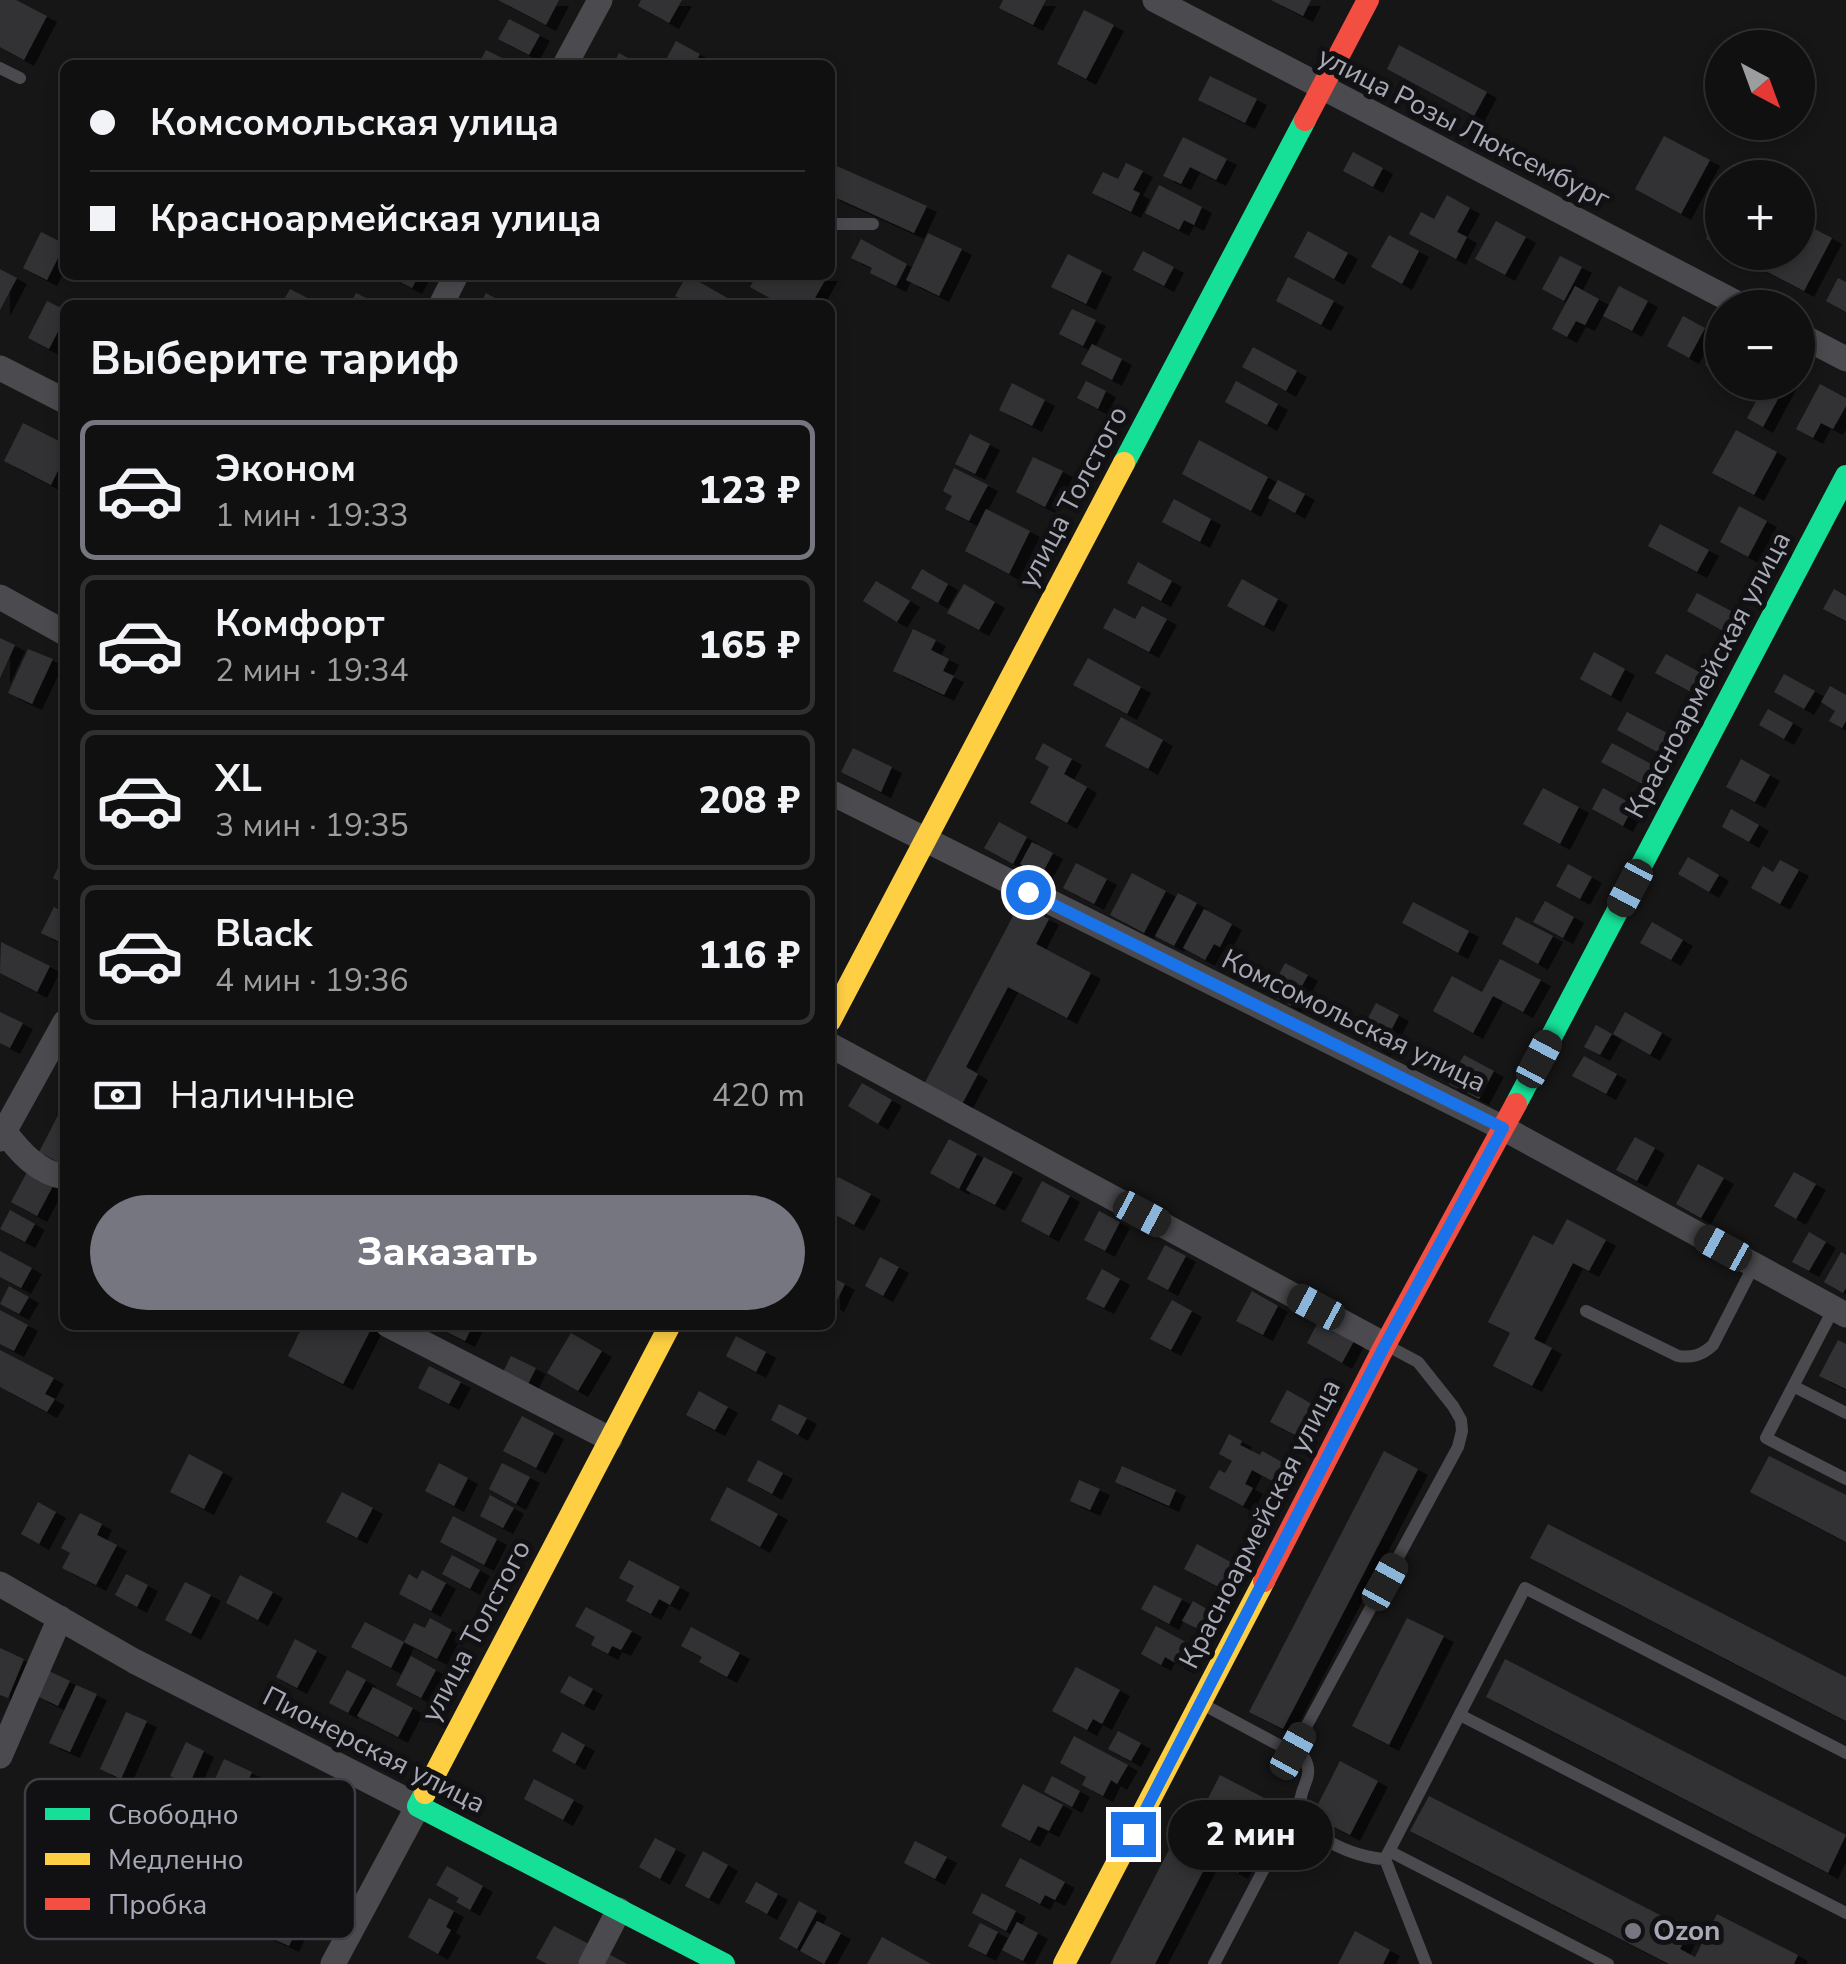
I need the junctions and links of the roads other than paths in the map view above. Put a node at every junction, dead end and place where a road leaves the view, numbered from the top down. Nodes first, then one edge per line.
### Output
1 (600, 0) edge
2 (1155, 0) edge
3 (1368, 0) edge
4 (569, 60) edge
5 (0, 68) edge
6 (20, 78) dead end
7 (1322, 88) junction
8 (835, 224) edge
9 (873, 224) dead end
10 (1711, 290) edge
11 (1815, 343) edge
12 (1846, 359) edge
13 (0, 368) edge
14 (60, 398) edge
15 (1846, 476) edge
16 (0, 598) edge
17 (60, 629) edge
18 (835, 795) edge
19 (926, 841) junction
20 (835, 1012) edge
21 (60, 1031) edge
22 (835, 1048) edge
23 (1503, 1128) junction
24 (2, 1136) edge
25 (60, 1176) edge
26 (1754, 1265) junction
27 (1840, 1311) edge
28 (1586, 1312) dead end
29 (398, 1330) edge
30 (667, 1330) edge
31 (1385, 1345) junction
32 (1793, 1386) junction
33 (1846, 1413) edge
34 (610, 1440) junction
35 (1846, 1479) edge
36 (0, 1584) edge
37 (60, 1618) junction
38 (1202, 1704) junction
39 (1460, 1715) junction
40 (1293, 1751) junction
41 (1846, 1753) edge
42 (0, 1756) edge
43 (1301, 1797) junction
44 (418, 1806) junction
45 (1387, 1855) junction
46 (619, 1910) junction
47 (1846, 1914) edge
48 (355, 1922) edge
49 (346, 1939) edge
50 (332, 1964) edge
51 (591, 1964) edge
52 (724, 1964) edge
53 (1064, 1964) edge
54 (1214, 1964) edge
55 (1426, 1964) edge
56 (1608, 1964) edge

1 - 4 street
2 - 7 street, улица Розы Люксембург
3 - 7 street, улица Толстого
5 - 6 lane
7 - 10 street, улица Розы Люксембург
7 - 19 street, улица Толстого
8 - 9 lane
11 - 12 street
13 - 14 street
15 - 23 street, Красноармейская улица
16 - 17 street
18 - 19 street, Комсомольская улица
19 - 20 street, улица Толстого
19 - 23 street, Комсомольская улица
21 - 24 street
22 - 31 street
23 - 26 street, Комсомольская улица
23 - 31 street, Красноармейская улица
24 - 25 street
26 - 27 street, Комсомольская улица
26 - 28 lane
27 - 32 lane
29 - 34 street
30 - 34 street, улица Толстого
31 - 38 street, Красноармейская улица
31 - 40 lane
32 - 33 lane
32 - 35 lane
34 - 44 street, улица Толстого
36 - 37 street, Пионерская улица
37 - 42 street
37 - 44 street, Пионерская улица
38 - 40 lane
38 - 53 street, Красноармейская улица
39 - 41 lane
39 - 45 lane
39 - 47 lane
40 - 43 lane
43 - 45 lane
43 - 54 lane
44 - 46 street, Пионерская улица
44 - 48 street, улица Толстого
45 - 55 lane
45 - 56 lane
46 - 51 street
46 - 52 street, Пионерская улица
49 - 50 street, улица Толстого

